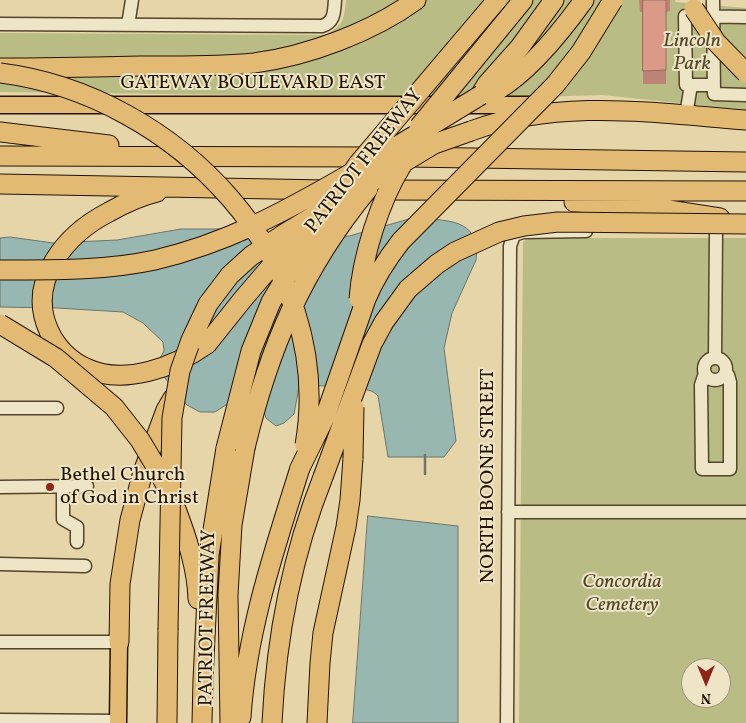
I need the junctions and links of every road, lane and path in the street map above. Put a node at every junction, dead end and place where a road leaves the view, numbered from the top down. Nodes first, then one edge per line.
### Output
1 (132, 0) edge
2 (335, 0) edge
3 (416, 0) edge
4 (496, 0) edge
5 (523, 0) edge
6 (554, 0) edge
7 (584, 0) edge
8 (613, 0) edge
9 (713, 0) edge
10 (691, 3) edge
11 (713, 16) junction
12 (746, 17) edge
13 (0, 24) edge
14 (128, 25) junction
15 (0, 68) edge
16 (0, 73) edge
17 (746, 73) edge
18 (456, 82) junction
19 (691, 85) junction
20 (714, 85) junction
21 (481, 95) junction
22 (746, 95) edge
23 (0, 106) edge
24 (687, 109) junction
25 (746, 114) edge
26 (746, 120) edge
27 (0, 132) edge
28 (746, 152) edge
29 (0, 156) edge
30 (497, 157) junction
31 (585, 159) junction
32 (746, 162) edge
33 (358, 164) junction
34 (0, 184) edge
35 (58, 184) junction
36 (176, 187) junction
37 (746, 190) edge
38 (0, 195) edge
39 (530, 195) junction
40 (746, 223) edge
41 (716, 231) junction
42 (746, 231) edge
43 (0, 270) edge
44 (0, 324) edge
45 (208, 344) junction
46 (715, 357) junction
47 (705, 373) junction
48 (725, 374) junction
49 (0, 408) edge
50 (57, 408) dead end
51 (235, 448) junction
52 (300, 468) junction
53 (63, 486) junction
54 (87, 486) dead end
55 (0, 487) edge
56 (508, 512) junction
57 (746, 512) edge
58 (77, 542) dead end
59 (0, 564) edge
60 (86, 566) dead end
61 (0, 642) edge
62 (119, 642) junction
63 (203, 680) junction
64 (0, 720) edge
65 (118, 722) edge
66 (167, 723) edge
67 (202, 723) edge
68 (230, 723) edge
69 (240, 723) edge
70 (272, 723) edge
71 (317, 723) edge
72 (506, 723) edge

1 - 14 street
2 - 14 street
3 - 15 highway
4 - 33 highway, PATRIOT FREEWAY, bridge
5 - 18 highway, PATRIOT FREEWAY
6 - 21 highway
7 - 21 highway
8 - 52 highway, bridge
9 - 11 street
10 - 17 highway, bridge
11 - 12 street
11 - 19 street
11 - 20 street
13 - 14 street
16 - 52 highway, bridge
18 - 51 highway, PATRIOT FREEWAY, bridge
18 - 71 highway, bridge
19 - 20 street
19 - 24 street
20 - 22 street
21 - 43 highway, bridge
23 - 24 main road, GATEWAY BOULEVARD EAST
24 - 25 main road, GATEWAY BOULEVARD EAST
26 - 66 highway, bridge
27 - 30 highway
28 - 31 highway
29 - 30 highway
30 - 31 highway
31 - 32 highway
33 - 45 highway, bridge
33 - 51 highway, PATRIOT FREEWAY, bridge
34 - 35 highway
35 - 36 highway
35 - 38 highway
36 - 39 highway
36 - 45 highway, bridge
37 - 39 highway
39 - 40 highway
40 - 70 highway, bridge
41 - 42 street
41 - 46 street
41 - 56 street, NORTH BOONE STREET
44 - 63 highway, bridge
45 - 62 highway, bridge
46 - 47 street
46 - 48 street
47 - 48 street
47 - 48 street
49 - 50 street
51 - 63 highway, PATRIOT FREEWAY
51 - 68 highway, PATRIOT FREEWAY
52 - 69 highway
53 - 54 street
53 - 55 street
53 - 58 street
56 - 57 street
56 - 72 street, NORTH BOONE STREET
59 - 60 street
61 - 62 street
62 - 65 main road
63 - 67 highway, PATRIOT FREEWAY
64 - 65 street

